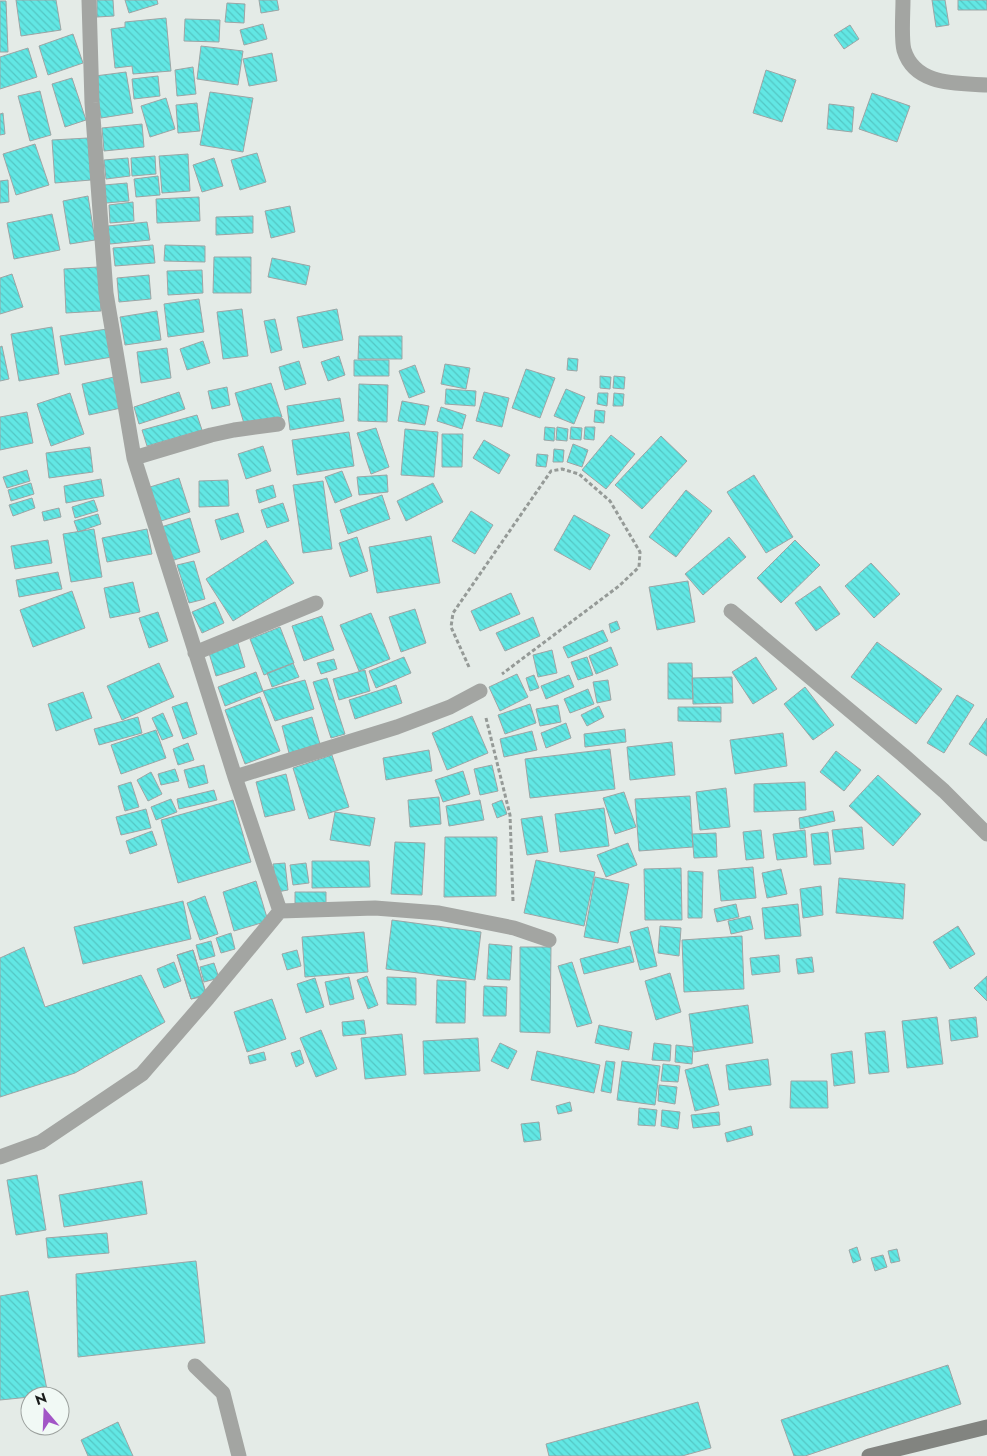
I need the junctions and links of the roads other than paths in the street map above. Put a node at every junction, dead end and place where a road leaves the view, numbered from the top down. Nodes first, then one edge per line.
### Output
1 (89, 0) edge
2 (903, 0) edge
3 (987, 85) edge
4 (278, 424) dead end
5 (134, 458) junction
6 (316, 603) dead end
7 (731, 611) dead end
8 (195, 653) junction
9 (480, 691) road end
10 (235, 777) junction
11 (987, 834) edge
12 (280, 910) junction
13 (549, 940) dead end
14 (0, 1157) edge
15 (195, 1366) dead end
16 (987, 1427) edge
17 (239, 1456) edge
18 (869, 1456) edge

1 - 5 street
2 - 3 street
4 - 5 street
5 - 8 street
6 - 8 street
7 - 11 street
8 - 10 street
9 - 10 street
10 - 12 street
12 - 13 street
12 - 14 street
15 - 17 street
16 - 18 street

